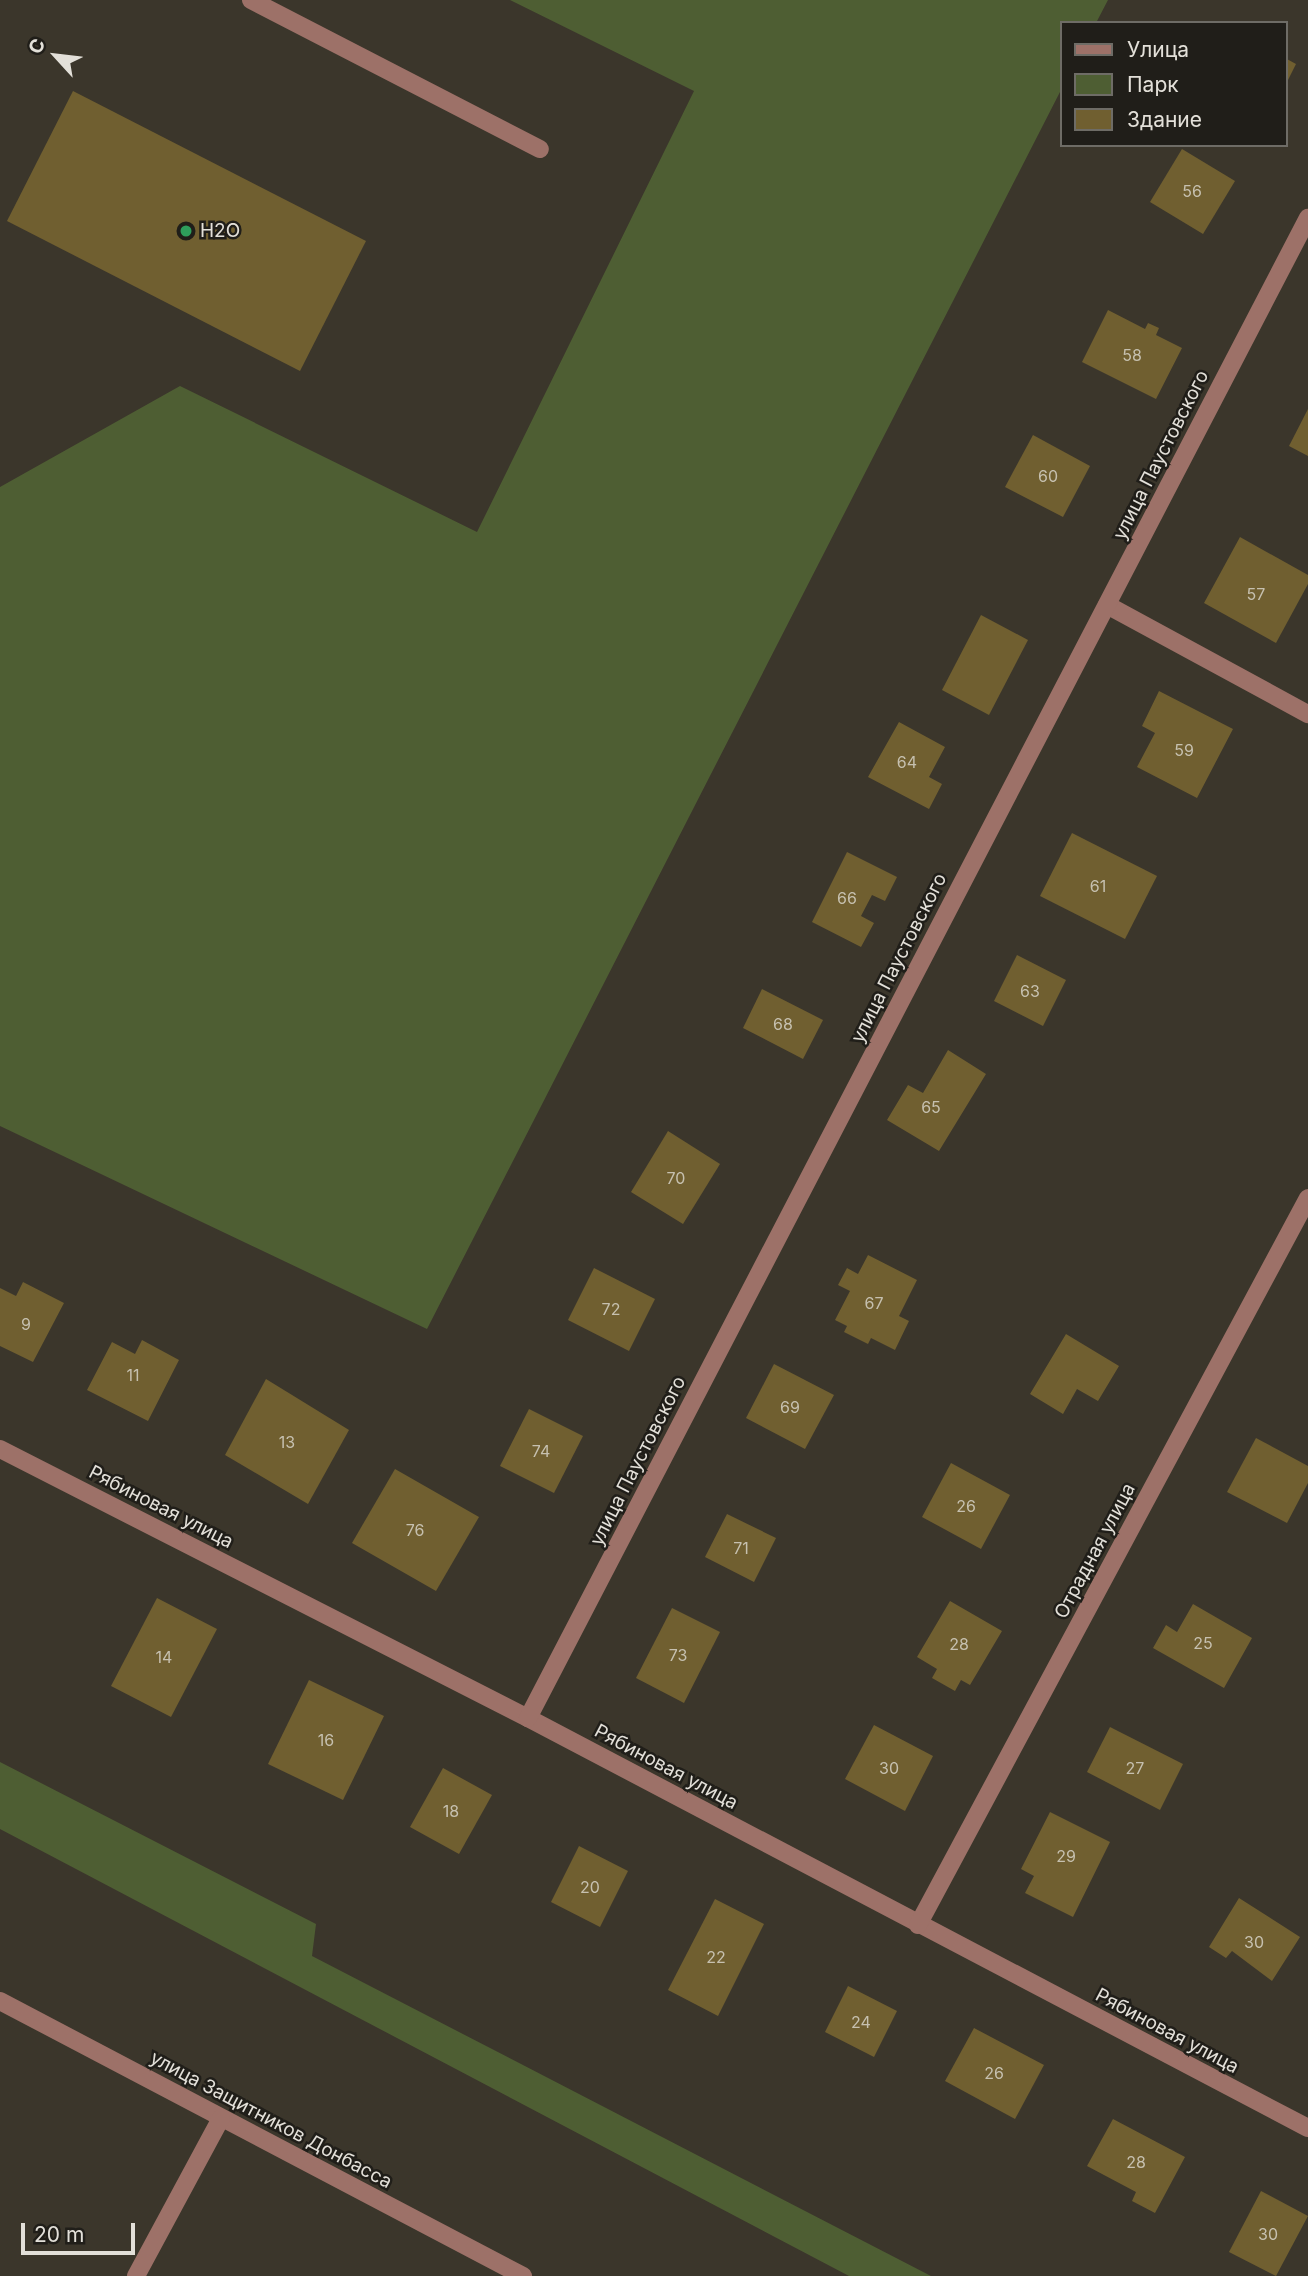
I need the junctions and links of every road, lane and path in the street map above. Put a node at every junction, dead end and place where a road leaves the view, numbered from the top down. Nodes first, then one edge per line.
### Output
1 (251, 0) edge
2 (540, 149) dead end
3 (1308, 218) edge
4 (1107, 605) junction
5 (1308, 714) edge
6 (1308, 1198) edge
7 (0, 1449) edge
8 (528, 1718) junction
9 (918, 1924) junction
10 (0, 2001) edge
11 (221, 2118) junction
12 (1308, 2128) edge
13 (136, 2276) edge
14 (523, 2276) edge

1 - 2 street
3 - 4 street, улица Паустовского
4 - 5 street
4 - 8 street, улица Паустовского
6 - 9 street, Отрадная улица
7 - 8 street, Рябиновая улица
8 - 9 street, Рябиновая улица
9 - 12 street, Рябиновая улица
10 - 11 street, улица Защитников Донбасса
11 - 13 street
11 - 14 street, улица Защитников Донбасса

